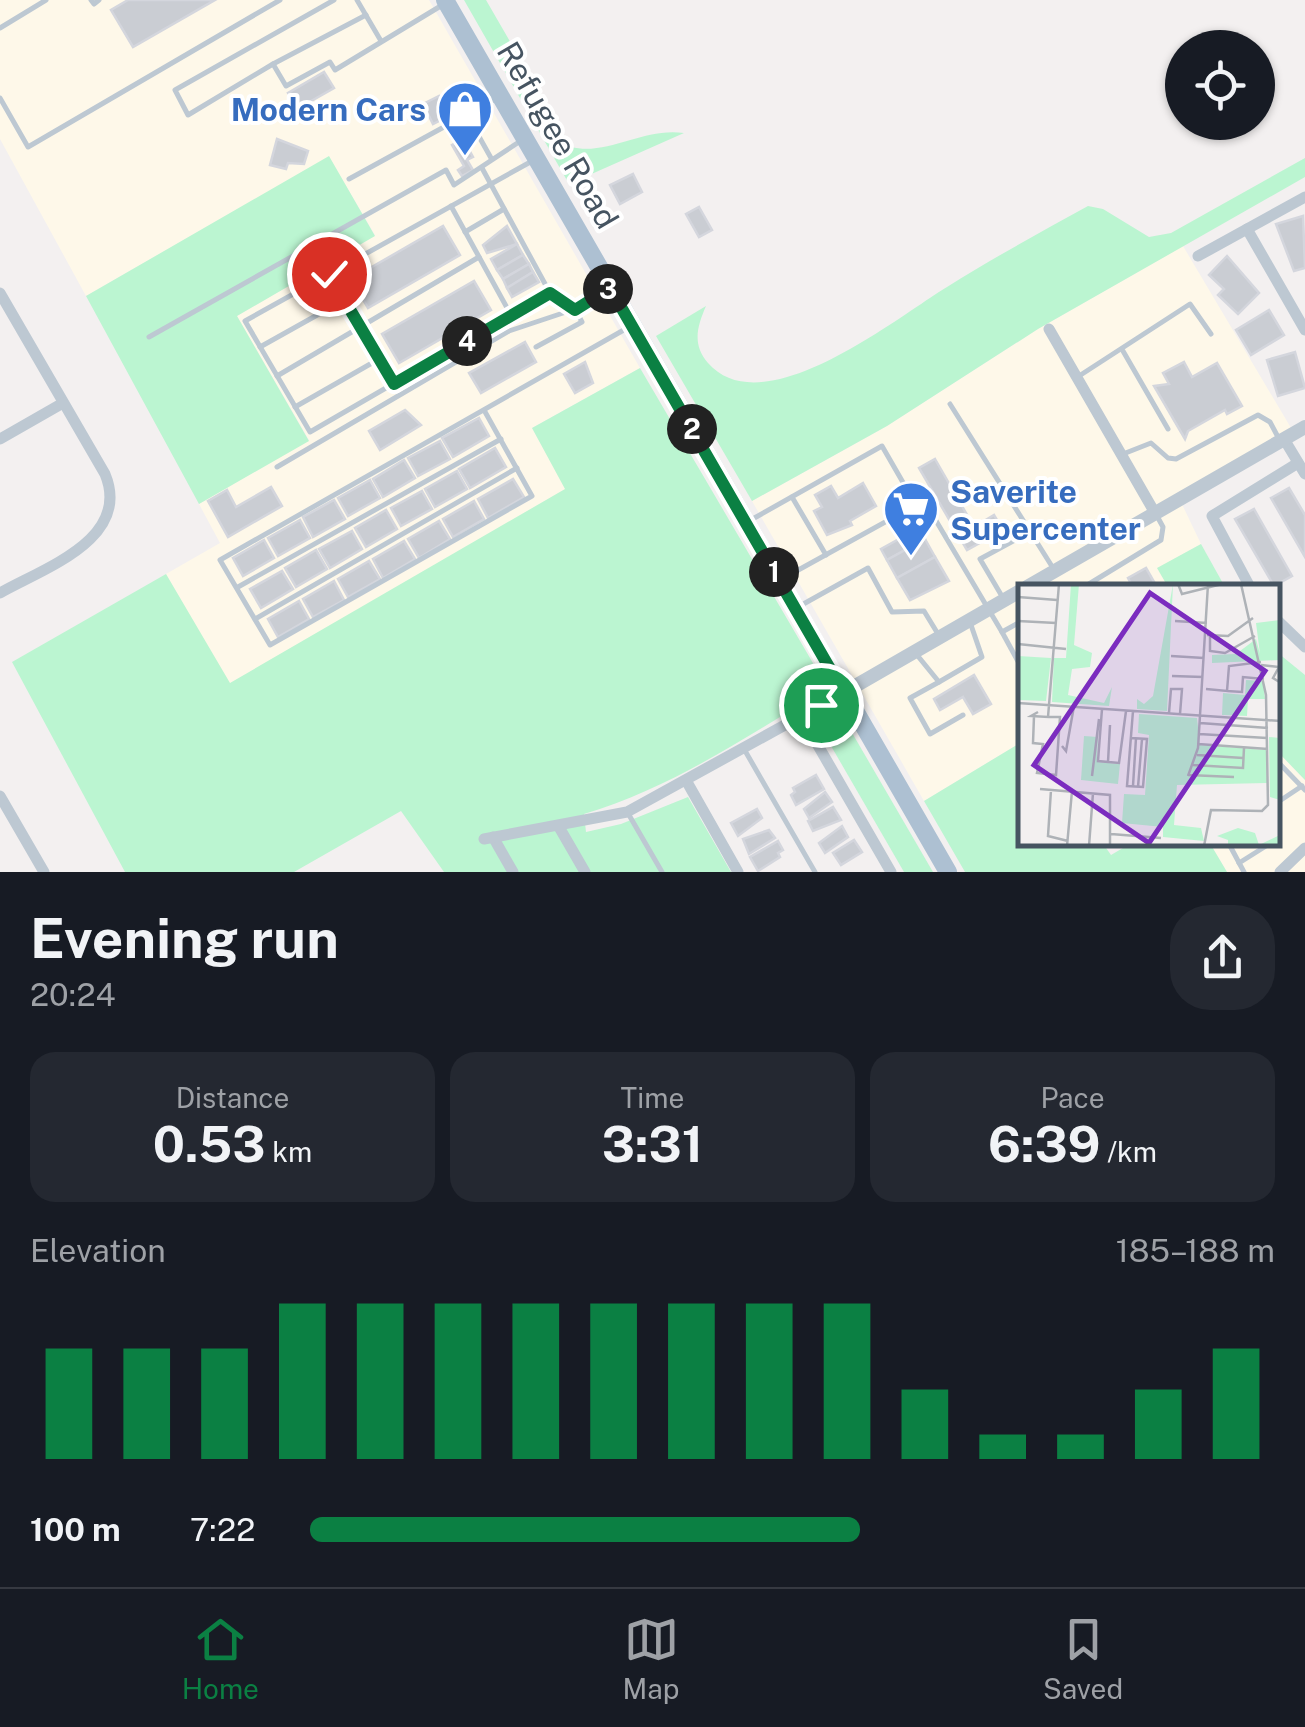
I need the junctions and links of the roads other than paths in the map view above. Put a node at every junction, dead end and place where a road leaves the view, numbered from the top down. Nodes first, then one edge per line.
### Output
1 (46, 0) edge
2 (91, 0) edge
3 (100, 0) edge
4 (280, 0) edge
5 (334, 0) edge
6 (357, 0) edge
7 (446, 2) edge
8 (366, 15) junction
9 (0, 28) edge
10 (381, 41) junction
11 (273, 64) junction
12 (452, 90) dead end
13 (500, 96) junction
14 (0, 98) edge
15 (467, 114) junction
16 (525, 138) junction
17 (490, 158) junction
18 (536, 158) junction
19 (482, 168) junction
20 (349, 179) dead end
21 (490, 184) junction
22 (1305, 197) edge
23 (451, 206) junction
24 (504, 209) junction
25 (1247, 229) junction
26 (465, 232) junction
27 (1198, 256) dead end
28 (479, 257) junction
29 (329, 274) junction
30 (610, 288) junction
31 (550, 293) junction
32 (0, 294) edge
33 (344, 300) junction
34 (575, 310) junction
35 (511, 316) junction
36 (1303, 323) edge
37 (632, 325) junction
38 (360, 327) junction
39 (1049, 329) dead end
40 (1211, 334) dead end
41 (148, 337) dead end
42 (536, 346) dead end
43 (260, 347) junction
44 (1123, 352) junction
45 (379, 359) junction
46 (277, 376) junction
47 (1077, 378) junction
48 (394, 384) junction
49 (63, 403) junction
50 (950, 404) dead end
51 (296, 407) junction
52 (484, 410) junction
53 (1305, 427) edge
54 (1168, 429) dead end
55 (0, 439) edge
56 (500, 439) junction
57 (1282, 440) junction
58 (1122, 455) junction
59 (277, 468) dead end
60 (517, 468) junction
61 (1302, 469) edge
62 (792, 497) junction
63 (916, 504) junction
64 (1156, 513) junction
65 (746, 523) junction
66 (1030, 532) junction
67 (826, 555) junction
68 (1054, 571) junction
69 (779, 581) junction
70 (1032, 584) edge
71 (1089, 584) edge
72 (1248, 584) edge
73 (236, 588) junction
74 (1018, 592) edge
75 (0, 594) edge
76 (1004, 600) junction
77 (795, 608) junction
78 (987, 610) junction
79 (255, 619) junction
80 (970, 620) junction
81 (1018, 623) edge
82 (1280, 623) edge
83 (1002, 632) junction
84 (940, 638) junction
85 (1305, 647) edge
86 (915, 652) junction
87 (1018, 661) edge
88 (939, 682) junction
89 (844, 693) junction
90 (962, 715) dead end
91 (801, 716) junction
92 (744, 749) junction
93 (1280, 766) edge
94 (686, 782) junction
95 (1303, 788) edge
96 (0, 796) edge
97 (1280, 801) edge
98 (627, 812) junction
99 (559, 827) junction
100 (1231, 847) edge
101 (1264, 847) edge
102 (1305, 848) edge
103 (1239, 863) junction
104 (44, 872) edge
105 (513, 872) edge
106 (585, 872) edge
107 (662, 872) edge
108 (738, 872) edge
109 (814, 872) edge
110 (891, 872) edge
111 (948, 872) edge
112 (1244, 872) edge
113 (1280, 872) edge

1 - 9 lane
2 - 3 lane
4 - 14 lane
5 - 11 lane
6 - 8 lane
7 - 10 lane
7 - 13 main road, Refugee Road
8 - 10 lane
8 - 11 lane
10 - 11 lane
12 - 15 lane
13 - 15 lane
13 - 16 main road, Refugee Road
15 - 17 lane
15 - 20 lane
16 - 17 lane
16 - 18 main road, Refugee Road
17 - 19 lane
18 - 21 lane
18 - 30 main road, Refugee Road
19 - 21 lane
19 - 41 lane
21 - 23 lane
21 - 24 lane
22 - 25 street
23 - 26 lane
23 - 29 lane
24 - 26 lane
24 - 31 lane
25 - 27 street
25 - 36 street
26 - 28 lane
28 - 35 lane
28 - 38 lane
29 - 33 lane
29 - 43 lane
30 - 34 lane
30 - 37 main road, Refugee Road
31 - 34 lane
31 - 35 lane
32 - 49 street
33 - 38 lane
33 - 43 lane
34 - 42 lane
34 - 59 lane
35 - 48 lane
37 - 52 lane
37 - 65 main road, Refugee Road
38 - 45 lane
38 - 46 lane
39 - 47 street
40 - 44 lane
43 - 46 lane
44 - 47 lane
44 - 54 lane
45 - 48 lane
45 - 51 lane
46 - 51 lane
47 - 58 street
48 - 51 lane
49 - 55 street
49 - 75 street
50 - 66 lane
52 - 56 lane
52 - 73 lane
53 - 57 street
56 - 60 lane
56 - 73 lane
57 - 58 lane
57 - 61 street
57 - 64 street
58 - 64 street
60 - 79 lane
60 - 79 lane
61 - 72 street
62 - 63 lane
62 - 65 lane
62 - 67 lane
63 - 67 lane
63 - 78 lane
64 - 68 street
64 - 71 lane
65 - 69 main road, Refugee Road
66 - 68 lane
66 - 76 lane
67 - 69 lane
68 - 70 street
69 - 77 main road, Refugee Road
73 - 79 lane
74 - 76 street
76 - 78 street
77 - 84 lane
77 - 89 main road, Refugee Road
78 - 80 street
78 - 83 lane
80 - 84 street
80 - 88 lane
81 - 83 lane
82 - 85 street
83 - 87 lane
84 - 86 street
86 - 88 lane
86 - 89 street
88 - 90 lane
89 - 91 street
89 - 111 main road, Refugee Road
91 - 92 street
91 - 110 street
92 - 94 street
92 - 109 lane
93 - 95 lane
94 - 98 street
94 - 108 street
95 - 97 lane
96 - 104 street
98 - 99 street
98 - 107 lane
99 - 105 street
99 - 106 street
100 - 103 lane
101 - 103 lane
102 - 113 street
103 - 112 lane

